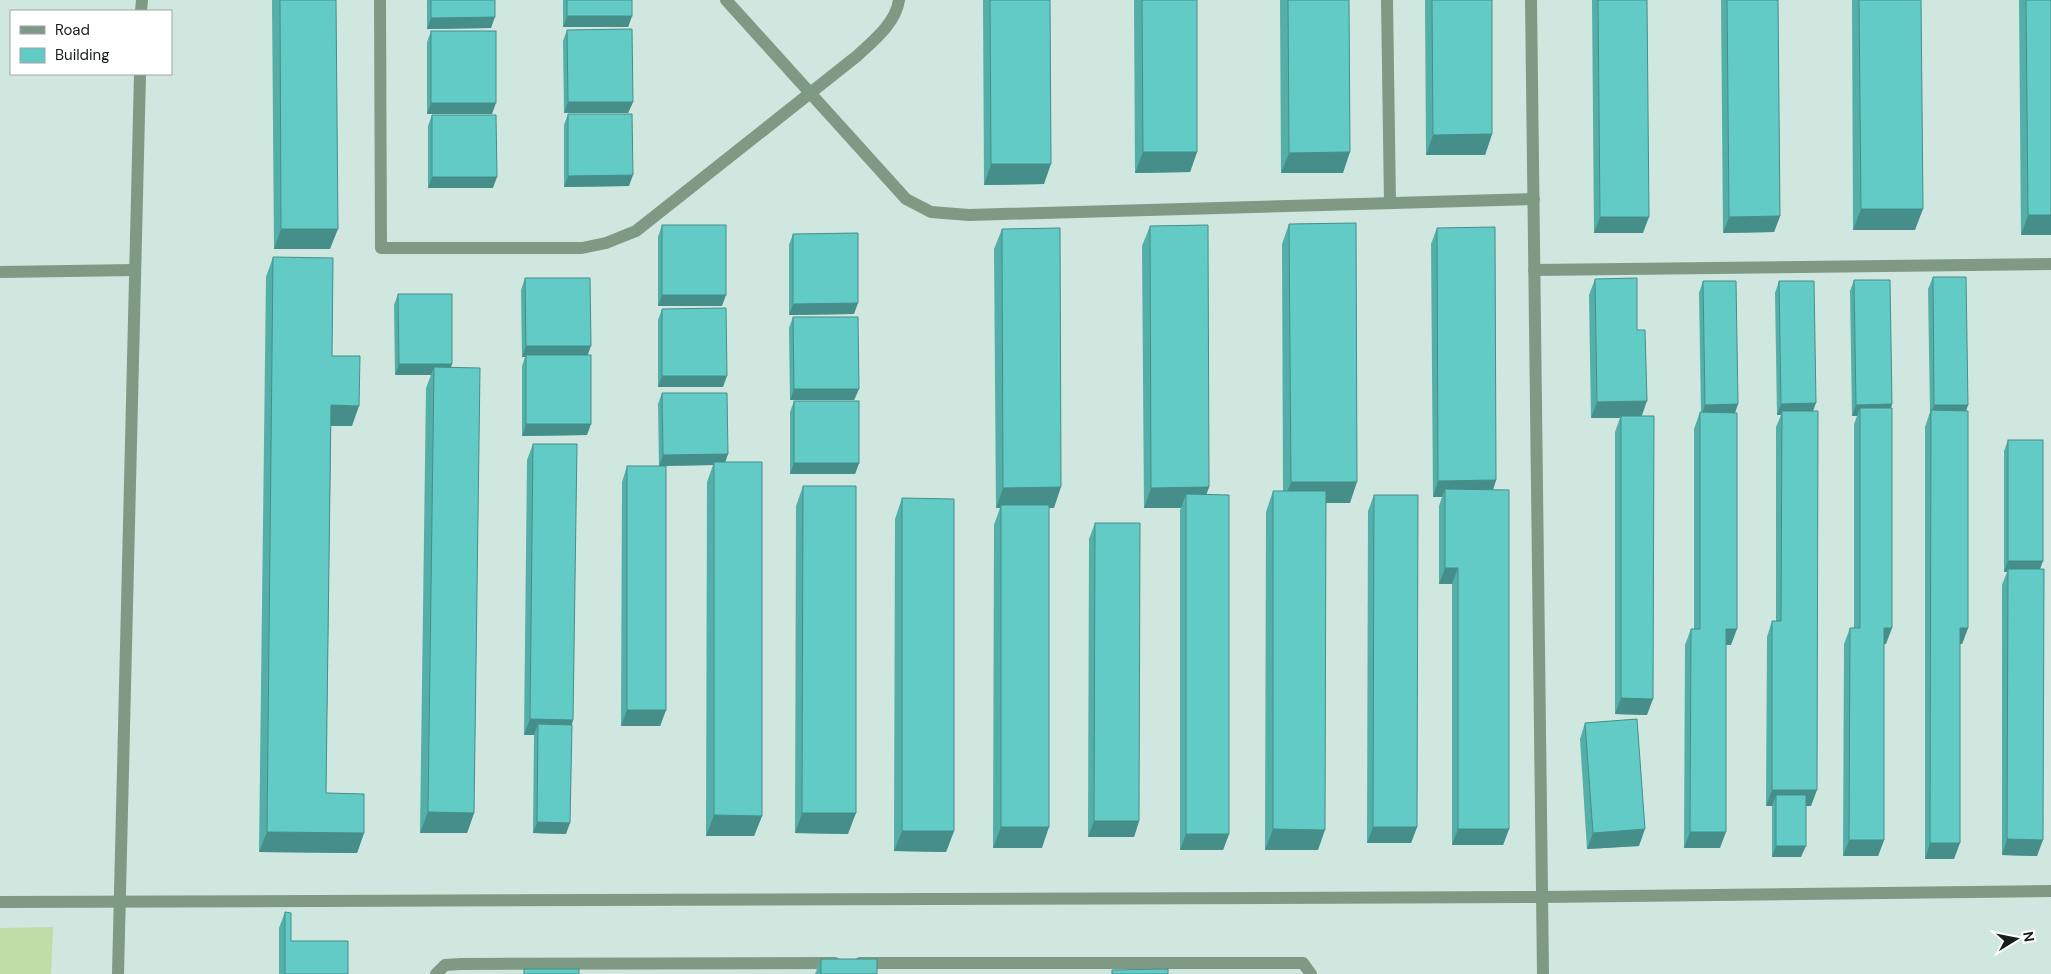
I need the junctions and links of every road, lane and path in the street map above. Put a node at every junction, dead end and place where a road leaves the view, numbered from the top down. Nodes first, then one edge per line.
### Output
1 (380, 0) edge
2 (726, 0) edge
3 (899, 0) edge
4 (1387, 0) edge
5 (1531, 0) edge
6 (140, 75) edge
7 (811, 94) junction
8 (1534, 199) junction
9 (1390, 203) junction
10 (2051, 264) edge
11 (135, 270) junction
12 (1534, 270) junction
13 (0, 272) edge
14 (2051, 891) edge
15 (1542, 897) junction
16 (120, 901) junction
17 (0, 902) edge
18 (118, 974) edge
19 (436, 974) edge
20 (1311, 974) edge
21 (1543, 974) edge

1 - 7 street
2 - 7 street
3 - 7 street
4 - 9 street
5 - 8 street
6 - 11 street
7 - 9 street
8 - 9 street
8 - 12 street
10 - 12 street
11 - 13 street
11 - 16 street
12 - 15 street
14 - 15 street
15 - 16 street
15 - 21 street
16 - 17 street
16 - 18 street
19 - 20 street

